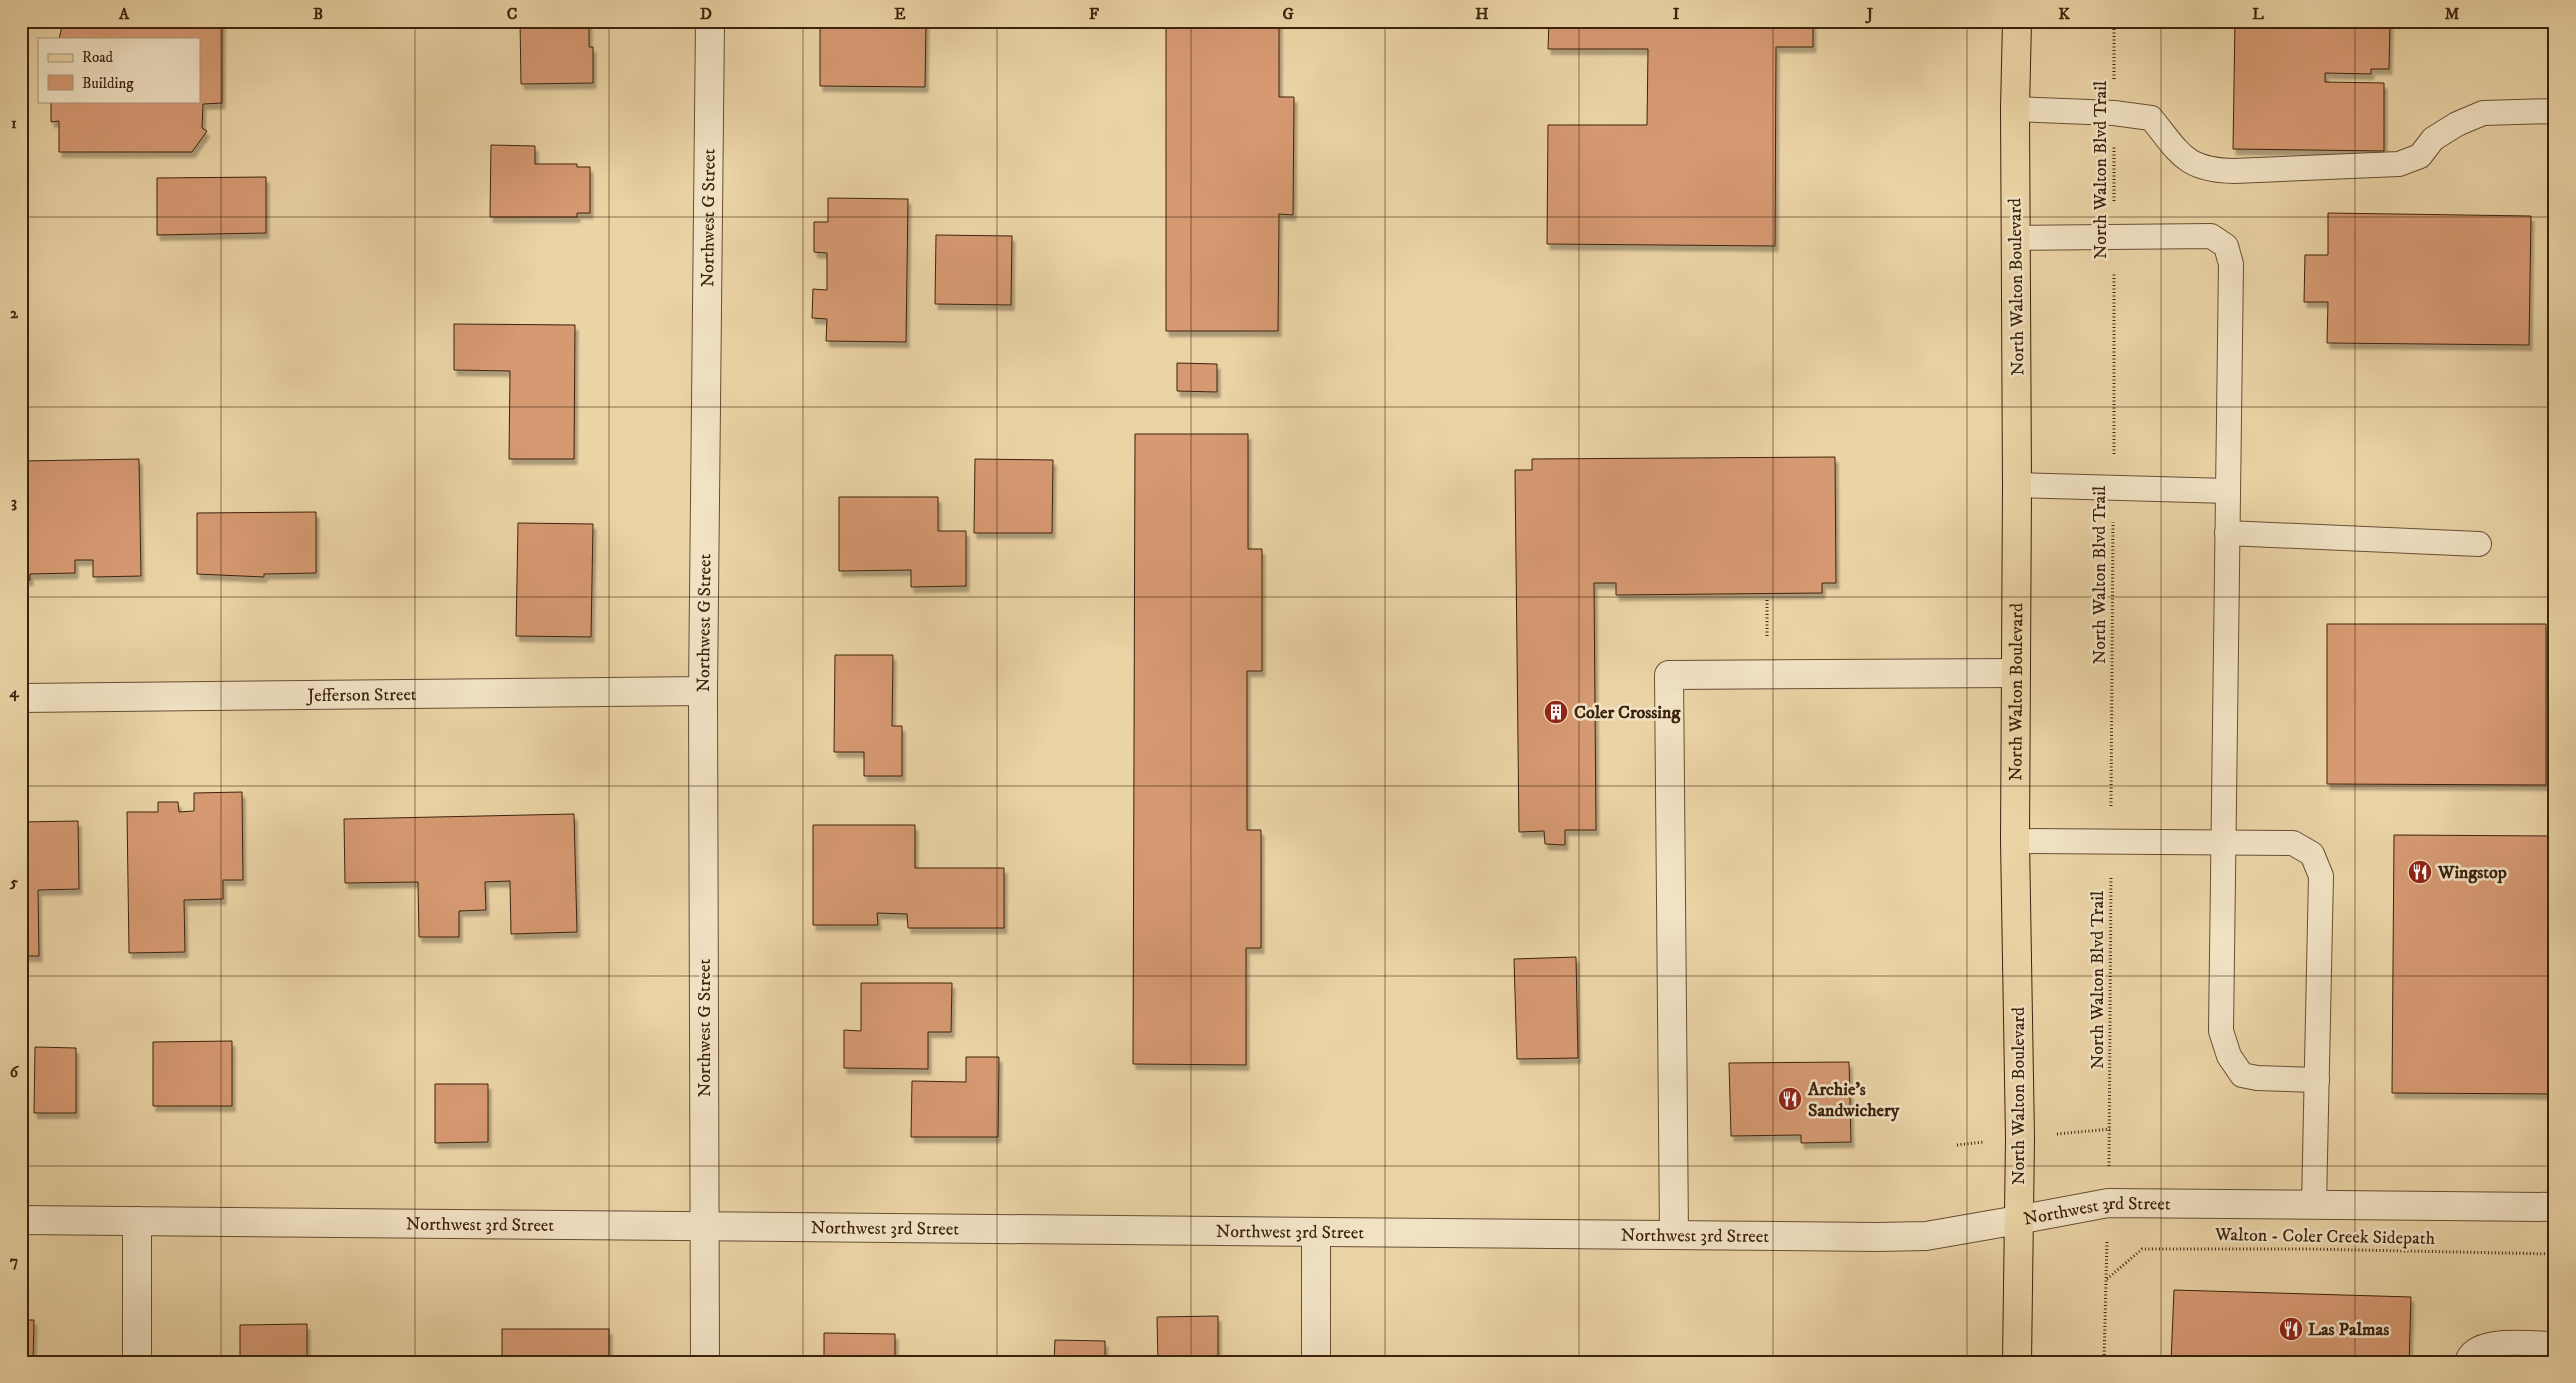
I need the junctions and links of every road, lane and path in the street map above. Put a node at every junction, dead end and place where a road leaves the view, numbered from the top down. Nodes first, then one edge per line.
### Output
1 (710, 21) edge
2 (2017, 21) edge
3 (2114, 21) edge
4 (2015, 109) junction
5 (2555, 111) edge
6 (2114, 113) junction
7 (2114, 237) junction
8 (2015, 238) junction
9 (2017, 485) junction
10 (2114, 488) junction
11 (2228, 491) junction
12 (2227, 533) junction
13 (2479, 544) dead end
14 (1767, 600) dead end
15 (1767, 642) dead end
16 (2016, 673) junction
17 (703, 691) junction
18 (21, 698) edge
19 (2015, 841) junction
20 (2111, 842) junction
21 (2224, 843) junction
22 (2316, 1080) junction
23 (2110, 1129) junction
24 (2094, 1130) dead end
25 (2109, 1145) dead end
26 (2314, 1205) junction
27 (2555, 1207) edge
28 (21, 1220) edge
29 (2018, 1220) junction
30 (138, 1221) junction
31 (705, 1225) junction
32 (1316, 1233) junction
33 (1674, 1235) junction
34 (2555, 1254) edge
35 (2106, 1263) dead end
36 (2106, 1280) junction
37 (2555, 1344) edge
38 (137, 1362) edge
39 (705, 1362) edge
40 (1316, 1362) edge
41 (2017, 1362) edge
42 (2104, 1362) edge
43 (2467, 1362) edge

1 - 17 street, Northwest G Street
2 - 4 main road, North Walton Boulevard
3 - 6 path, North Walton Blvd Trail
4 - 6 lane
4 - 8 main road, North Walton Boulevard
5 - 6 lane
6 - 7 path, North Walton Blvd Trail
7 - 8 lane
7 - 10 path, North Walton Blvd Trail
7 - 11 lane
8 - 9 main road, North Walton Boulevard
9 - 10 lane
9 - 16 main road, North Walton Boulevard
10 - 11 lane
10 - 20 path, North Walton Blvd Trail
11 - 12 lane
12 - 13 lane
12 - 21 lane
14 - 15 path
16 - 19 main road, North Walton Boulevard
16 - 33 street
17 - 18 street, Jefferson Street
17 - 31 street, Northwest G Street
19 - 20 lane
19 - 29 main road, North Walton Boulevard
20 - 21 lane
20 - 23 path, North Walton Blvd Trail
21 - 22 lane
21 - 22 lane
22 - 26 lane
23 - 24 path
23 - 25 path, North Walton Blvd Trail
26 - 27 street, Northwest 3rd Street
26 - 29 street, Northwest 3rd Street
28 - 30 street, Northwest 3rd Street
29 - 33 street, Northwest 3rd Street
29 - 41 main road, North Walton Boulevard
30 - 31 street, Northwest 3rd Street
30 - 38 street
31 - 32 street, Northwest 3rd Street
31 - 39 street, Northwest G Street
32 - 33 street, Northwest 3rd Street
32 - 40 street
34 - 36 path, Walton - Coler Creek Sidepath
35 - 36 path
36 - 42 path
37 - 43 lane

